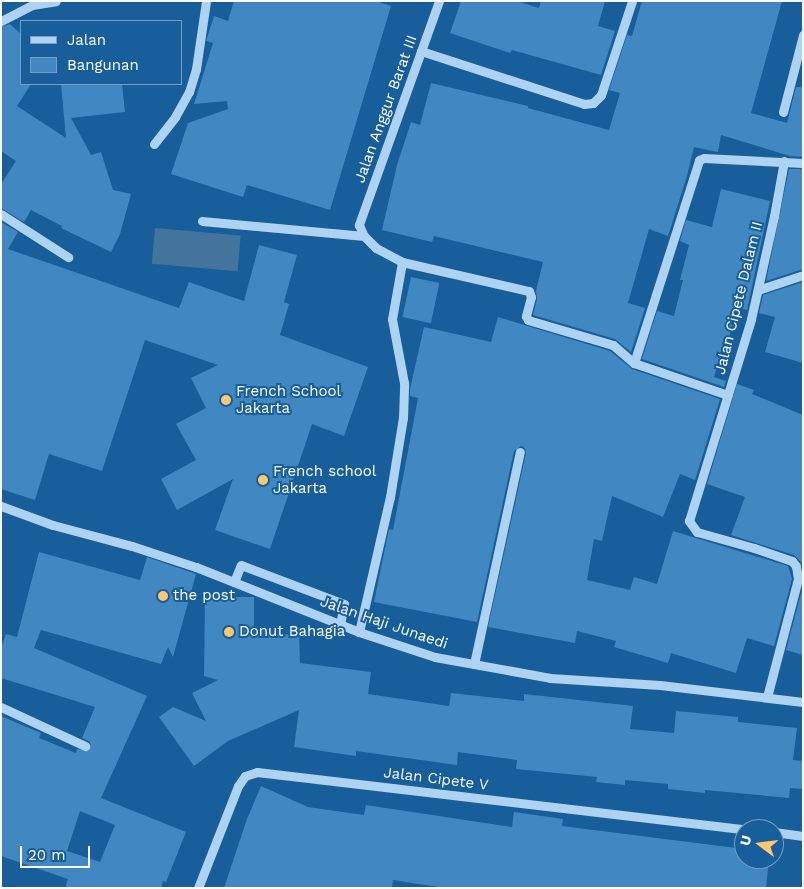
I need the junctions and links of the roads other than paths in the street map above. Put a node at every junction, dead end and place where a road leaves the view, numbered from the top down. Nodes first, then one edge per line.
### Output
1 (56, 1) edge
2 (206, 1) edge
3 (439, 1) edge
4 (632, 1) edge
5 (1, 21) edge
6 (803, 35) edge
7 (801, 48) edge
8 (421, 51) junction
9 (784, 112) dead end
10 (154, 144) dead end
11 (784, 161) junction
12 (803, 163) edge
13 (1, 214) edge
14 (202, 221) dead end
15 (364, 236) junction
16 (68, 257) dead end
17 (402, 262) junction
18 (803, 275) edge
19 (758, 290) junction
20 (634, 363) junction
21 (728, 395) junction
22 (520, 452) dead end
23 (1, 506) edge
24 (234, 582) junction
25 (340, 624) junction
26 (359, 632) junction
27 (474, 664) junction
28 (767, 697) junction
29 (803, 702) edge
30 (1, 707) edge
31 (86, 746) dead end
32 (734, 828) edge
33 (784, 833) edge
34 (803, 836) edge
35 (198, 888) edge

1 - 5 street
2 - 10 street
3 - 8 street, Jalan Anggur Barat III
4 - 8 street
6 - 7 street
7 - 9 street
8 - 15 street, Jalan Anggur Barat III
11 - 12 street
11 - 19 street, Jalan Cipete Dalam II
11 - 20 street
13 - 16 street
14 - 15 street
15 - 17 street
17 - 20 street, Jalan Cipete Dalam II
17 - 26 street
18 - 19 street
19 - 21 street, Jalan Cipete Dalam II
20 - 21 street, Jalan Cipete Dalam II
21 - 28 street
22 - 27 street
23 - 24 street, Jalan Haji Junaedi
24 - 25 street, Jalan Haji Junaedi
24 - 25 street
25 - 26 street, Jalan Haji Junaedi
26 - 27 street, Jalan Haji Junaedi
27 - 28 street, Jalan Haji Junaedi
28 - 29 street, Jalan Haji Junaedi
30 - 31 street
32 - 35 street, Jalan Cipete V
33 - 34 street

